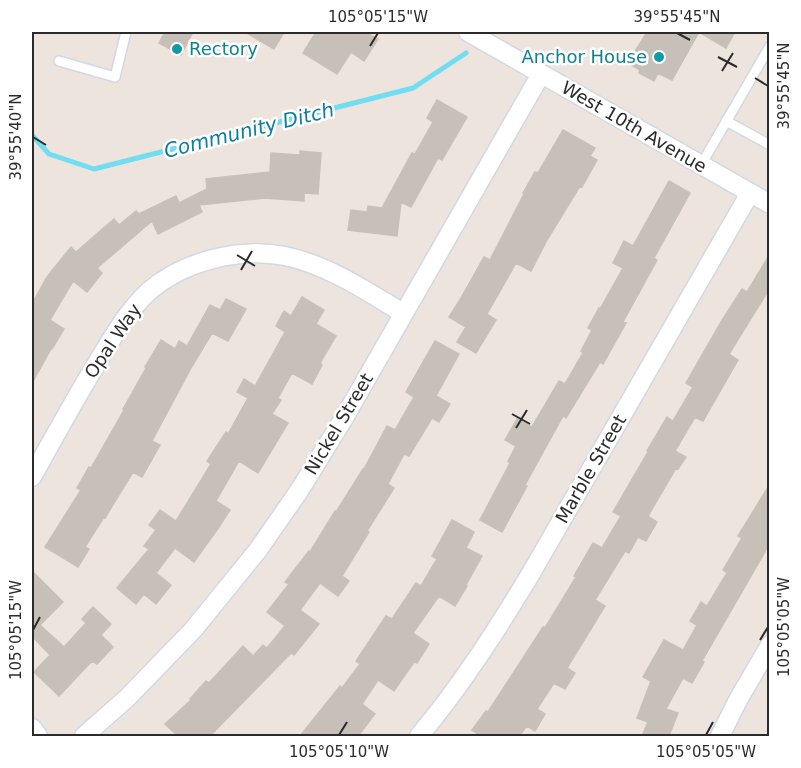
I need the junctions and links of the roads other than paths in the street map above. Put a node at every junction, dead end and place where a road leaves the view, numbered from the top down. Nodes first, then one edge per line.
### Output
1 (126, 32) edge
2 (468, 32) edge
3 (770, 46) edge
4 (59, 61) dead end
5 (541, 74) junction
6 (726, 122) junction
7 (770, 146) edge
8 (701, 165) junction
9 (750, 193) junction
10 (770, 204) edge
11 (403, 313) junction
12 (32, 477) edge
13 (770, 645) edge
14 (32, 728) edge
15 (38, 736) edge
16 (84, 736) edge
17 (419, 736) edge
18 (720, 736) edge

1 - 4 lane
2 - 5 street, West 10th Avenue
3 - 6 lane
5 - 8 street, West 10th Avenue
5 - 11 street, Nickel Street
6 - 7 lane
6 - 8 lane
8 - 9 street, West 10th Avenue
9 - 10 street, West 10th Avenue
9 - 17 street, Marble Street
11 - 12 street, Opal Way
11 - 16 street, Nickel Street
13 - 18 street
14 - 15 street

